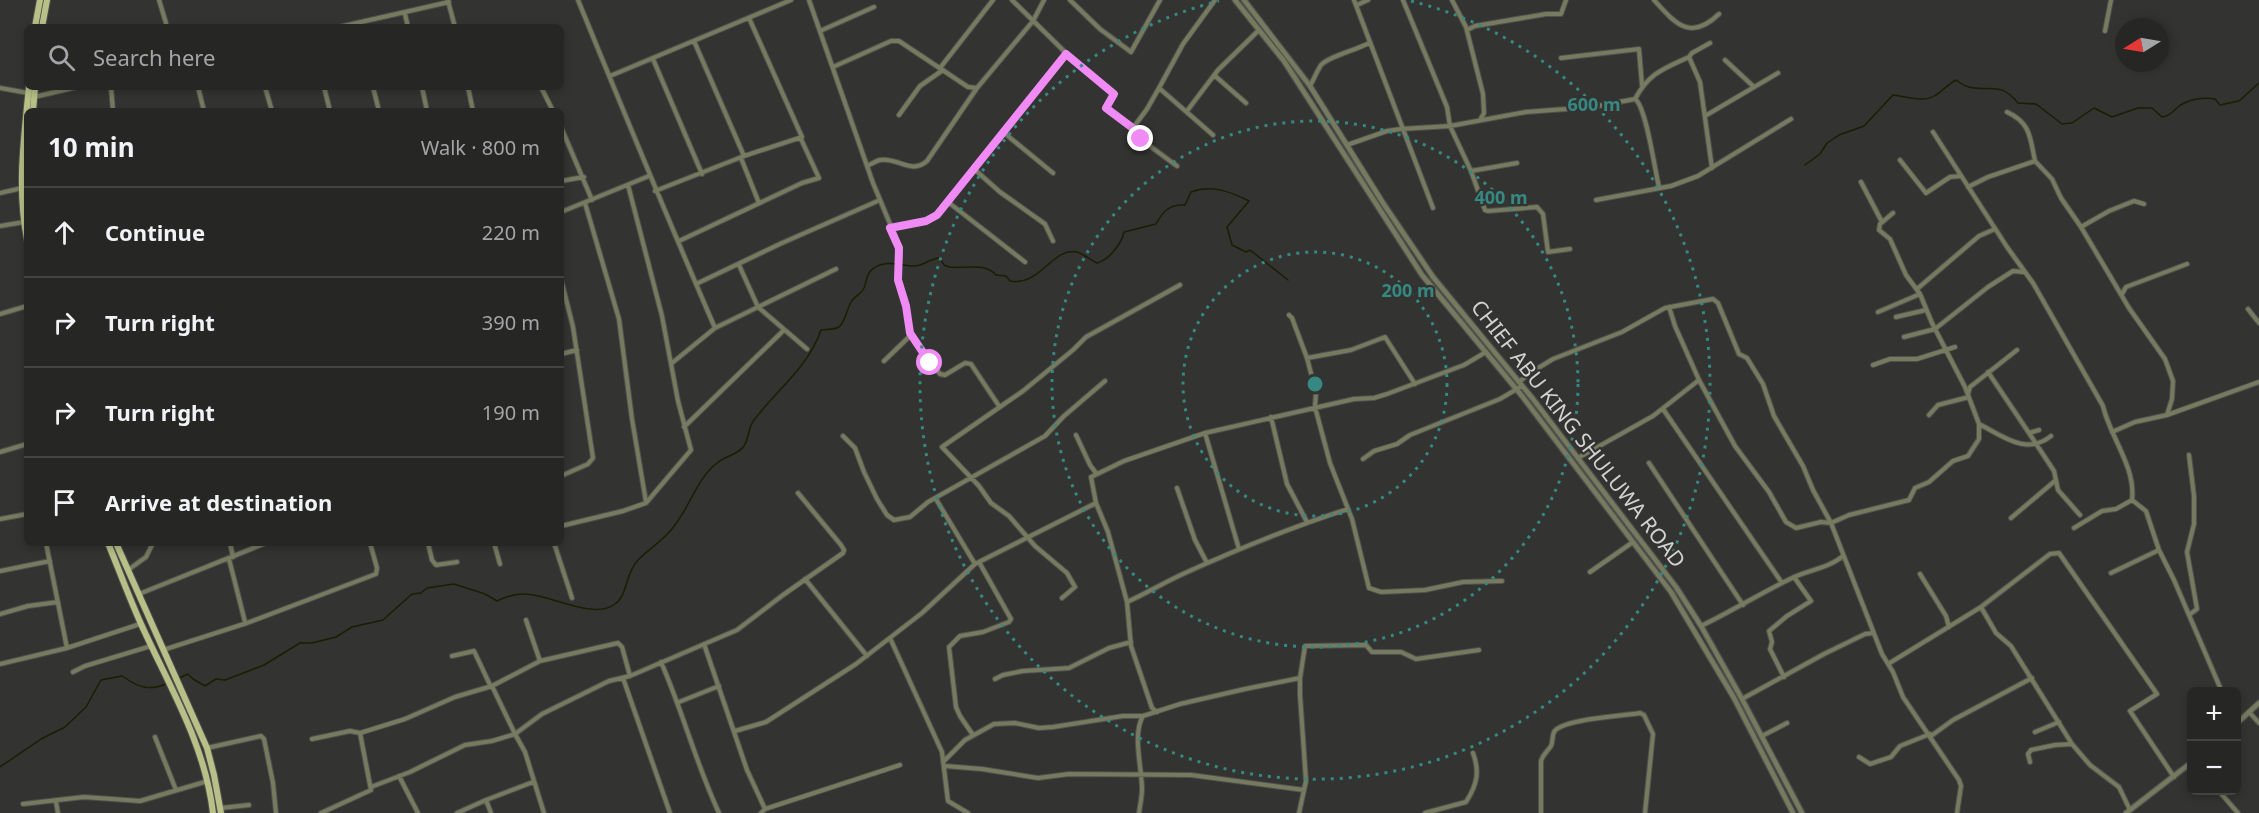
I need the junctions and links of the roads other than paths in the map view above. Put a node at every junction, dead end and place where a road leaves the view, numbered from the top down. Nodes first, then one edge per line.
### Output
1 (40, 0) edge
2 (47, 0) edge
3 (159, 0) edge
4 (578, 0) edge
5 (791, 0) edge
6 (809, 0) edge
7 (993, 0) edge
8 (1012, 0) edge
9 (1044, 0) edge
10 (1070, 0) edge
11 (1160, 0) edge
12 (1215, 0) edge
13 (1235, 0) edge
14 (1244, 0) edge
15 (1354, 0) edge
16 (1368, 0) edge
17 (1403, 0) edge
18 (1452, 0) edge
19 (1566, 0) edge
20 (1654, 0) edge
21 (2111, 0) edge
22 (448, 1) edge
23 (1357, 5) junction
24 (874, 7) dead end
25 (405, 14) junction
26 (1719, 14) dead end
27 (749, 18) junction
28 (1033, 21) junction
29 (166, 23) dead end
30 (36, 24) edge
31 (43, 24) edge
32 (362, 24) edge
33 (407, 24) edge
34 (454, 24) edge
35 (1259, 30) junction
36 (1467, 30) junction
37 (820, 31) junction
38 (2105, 31) dead end
39 (694, 41) junction
40 (1369, 43) junction
41 (1710, 43) dead end
42 (1066, 54) junction
43 (1689, 57) junction
44 (652, 58) junction
45 (1561, 58) dead end
46 (1725, 60) dead end
47 (833, 67) junction
48 (941, 69) junction
49 (1778, 73) dead end
50 (1214, 75) junction
51 (610, 76) junction
52 (1310, 86) junction
53 (1642, 86) junction
54 (968, 87) junction
55 (1754, 87) junction
56 (0, 88) edge
57 (977, 88) junction
58 (1159, 88) junction
59 (49, 90) edge
60 (111, 90) edge
61 (199, 90) edge
62 (266, 90) edge
63 (325, 90) edge
64 (374, 90) edge
65 (423, 90) edge
66 (469, 90) edge
67 (542, 90) edge
68 (30, 92) edge
69 (1635, 99) junction
70 (969, 100) junction
71 (1246, 104) dead end
72 (29, 108) edge
73 (33, 108) edge
74 (113, 108) edge
75 (203, 108) edge
76 (271, 108) edge
77 (329, 108) edge
78 (378, 108) edge
79 (426, 108) edge
80 (472, 108) edge
81 (552, 108) edge
82 (1186, 111) junction
83 (2007, 112) dead end
84 (899, 115) dead end
85 (1705, 116) junction
86 (1791, 119) dead end
87 (1480, 121) junction
88 (1332, 124) junction
89 (1450, 126) junction
90 (1133, 128) junction
91 (1327, 128) junction
92 (1401, 129) junction
93 (1003, 132) junction
94 (1933, 132) dead end
95 (564, 134) edge
96 (1213, 135) dead end
97 (801, 139) junction
98 (1346, 146) junction
99 (743, 157) junction
100 (1900, 160) dead end
101 (2036, 161) junction
102 (1517, 163) dead end
103 (24, 164) edge
104 (867, 166) junction
105 (1177, 166) dead end
106 (1712, 168) junction
107 (974, 169) junction
108 (1471, 171) junction
109 (1053, 173) dead end
110 (702, 174) junction
111 (649, 176) junction
112 (1961, 176) junction
113 (584, 177) junction
114 (564, 181) edge
115 (1861, 182) dead end
116 (628, 185) junction
117 (1659, 187) junction
118 (1968, 187) junction
119 (22, 188) junction
120 (655, 190) junction
121 (0, 193) edge
122 (592, 200) junction
123 (880, 200) junction
124 (1596, 200) dead end
125 (948, 202) junction
126 (585, 203) junction
127 (759, 203) junction
128 (2144, 204) dead end
129 (1433, 208) dead end
130 (24, 209) edge
131 (564, 211) edge
132 (1893, 213) dead end
133 (24, 219) edge
134 (1882, 222) junction
135 (0, 226) edge
136 (2081, 227) junction
137 (890, 228) junction
138 (1995, 229) junction
139 (679, 241) junction
140 (1053, 241) dead end
141 (1570, 249) dead end
142 (1025, 262) dead end
143 (2187, 264) dead end
144 (739, 265) junction
145 (836, 269) dead end
146 (2024, 272) junction
147 (696, 284) junction
148 (1180, 285) dead end
149 (1917, 289) junction
150 (564, 292) edge
151 (1920, 294) junction
152 (2122, 295) junction
153 (24, 307) edge
154 (758, 307) junction
155 (1669, 307) junction
156 (2248, 309) dead end
157 (1926, 310) junction
158 (1878, 312) dead end
159 (0, 314) edge
160 (1288, 315) dead end
161 (1896, 317) dead end
162 (2259, 323) edge
163 (715, 328) junction
164 (1935, 328) junction
165 (784, 330) junction
166 (911, 335) junction
167 (1904, 337) dead end
168 (1955, 347) dead end
169 (1946, 348) junction
170 (807, 349) dead end
171 (577, 350) junction
172 (2017, 350) dead end
173 (1486, 352) junction
174 (564, 353) edge
175 (1307, 358) junction
176 (884, 361) dead end
177 (671, 363) junction
178 (1873, 364) dead end
179 (1988, 372) junction
180 (1699, 380) junction
181 (1105, 381) dead end
182 (2259, 382) edge
183 (1415, 384) junction
184 (1521, 384) junction
185 (1516, 390) junction
186 (1969, 396) junction
187 (999, 406) junction
188 (1315, 408) junction
189 (1663, 409) junction
190 (2167, 415) junction
191 (1929, 416) dead end
192 (1271, 417) junction
193 (1979, 424) junction
194 (684, 427) junction
195 (2039, 430) dead end
196 (2112, 432) junction
197 (1205, 433) junction
198 (2028, 433) junction
199 (1076, 435) dead end
200 (843, 436) dead end
201 (2051, 436) dead end
202 (24, 445) edge
203 (2037, 445) junction
204 (0, 452) edge
205 (2189, 455) dead end
206 (1578, 458) junction
207 (1363, 459) dead end
208 (1649, 463) dead end
209 (1096, 473) junction
210 (564, 475) edge
211 (971, 478) junction
212 (2056, 480) junction
213 (1177, 488) dead end
214 (798, 493) dead end
215 (936, 499) junction
216 (2133, 500) junction
217 (646, 502) junction
218 (1096, 503) junction
219 (1348, 509) junction
220 (24, 515) edge
221 (2080, 515) dead end
222 (2011, 518) dead end
223 (0, 519) edge
224 (1307, 522) junction
225 (1831, 523) junction
226 (564, 525) edge
227 (2074, 528) dead end
228 (1027, 536) junction
229 (1633, 542) junction
230 (47, 546) edge
231 (109, 546) edge
232 (117, 546) edge
233 (152, 546) edge
234 (230, 546) edge
235 (259, 546) edge
236 (371, 546) edge
237 (429, 546) edge
238 (495, 546) edge
239 (555, 546) edge
240 (1239, 549) junction
241 (2159, 550) junction
242 (1650, 551) junction
243 (1643, 555) junction
244 (1843, 556) junction
245 (231, 558) junction
246 (50, 561) junction
247 (458, 562) dead end
248 (1836, 562) junction
249 (977, 563) junction
250 (1207, 563) junction
251 (500, 564) dead end
252 (1845, 564) junction
253 (126, 567) junction
254 (118, 568) junction
255 (0, 571) edge
256 (1590, 573) dead end
257 (2111, 573) dead end
258 (1920, 574) dead end
259 (1794, 577) junction
260 (805, 579) junction
261 (1502, 581) dead end
262 (1782, 583) junction
263 (139, 594) junction
264 (572, 598) dead end
265 (1062, 598) dead end
266 (58, 602) junction
267 (1127, 602) junction
268 (1743, 605) junction
269 (1981, 607) junction
270 (0, 615) edge
271 (2189, 615) junction
272 (526, 620) dead end
273 (247, 623) junction
274 (141, 624) junction
275 (1701, 626) junction
276 (1949, 627) junction
277 (1874, 634) junction
278 (890, 638) junction
279 (1131, 642) junction
280 (704, 644) junction
281 (152, 646) junction
282 (67, 648) junction
283 (163, 650) junction
284 (1479, 650) dead end
285 (452, 656) dead end
286 (867, 656) junction
287 (540, 661) junction
288 (661, 662) junction
289 (1888, 663) junction
290 (0, 664) edge
291 (73, 672) dead end
292 (169, 674) junction
293 (630, 676) junction
294 (1784, 677) junction
295 (623, 678) junction
296 (1300, 678) junction
297 (2032, 678) junction
298 (995, 679) dead end
299 (492, 686) junction
300 (719, 686) junction
301 (175, 687) junction
302 (2220, 687) edge
303 (1742, 699) junction
304 (679, 702) junction
305 (2259, 703) edge
306 (1152, 708) junction
307 (1157, 712) junction
308 (2249, 712) junction
309 (1149, 714) junction
310 (1143, 716) junction
311 (2241, 719) edge
312 (2059, 722) junction
313 (1787, 723) dead end
314 (2259, 723) edge
315 (735, 731) junction
316 (2035, 732) dead end
317 (360, 733) junction
318 (515, 734) junction
319 (973, 735) junction
320 (1930, 735) junction
321 (1762, 736) junction
322 (155, 737) dead end
323 (312, 739) dead end
324 (2072, 744) junction
325 (207, 748) junction
326 (1473, 753) dead end
327 (1859, 757) dead end
328 (945, 760) junction
329 (2030, 762) dead end
330 (900, 765) dead end
331 (945, 766) junction
332 (2187, 766) edge
333 (399, 776) junction
334 (1142, 776) junction
335 (2174, 777) junction
336 (208, 781) junction
337 (533, 782) junction
338 (371, 787) junction
339 (176, 790) junction
340 (1304, 790) junction
341 (2222, 795) edge
342 (486, 800) junction
343 (56, 802) junction
344 (23, 804) dead end
345 (249, 805) dead end
346 (220, 811) edge
347 (763, 811) edge
348 (2128, 811) edge
349 (58, 813) edge
350 (213, 813) edge
351 (276, 813) edge
352 (321, 813) edge
353 (418, 813) edge
354 (457, 813) edge
355 (491, 813) edge
356 (544, 813) edge
357 (670, 813) edge
358 (719, 813) edge
359 (968, 813) edge
360 (1139, 813) edge
361 (1299, 813) edge
362 (1425, 813) edge
363 (1541, 813) edge
364 (1645, 813) edge
365 (1793, 813) edge
366 (1802, 813) edge
367 (1957, 813) edge
368 (2238, 813) edge

1 - 30 main road
2 - 31 main road
3 - 29 street
4 - 51 street
5 - 27 street
6 - 37 street
7 - 48 street
8 - 28 street
9 - 28 street
10 - 11 street
12 - 58 street
13 - 35 street
14 - 52 street, CHIEF ABU KING SHULUWA ROAD
15 - 23 street
16 - 23 street
17 - 89 street
18 - 36 street
19 - 36 street
20 - 26 street
21 - 38 street
22 - 25 street
22 - 34 street
23 - 40 street
24 - 37 street
25 - 32 street
25 - 33 street
27 - 39 street
27 - 97 street
28 - 42 street
28 - 57 street
35 - 50 street
35 - 91 street
36 - 87 street
37 - 47 street
39 - 44 street
39 - 99 street
40 - 52 street
40 - 92 street
41 - 43 street
42 - 90 street
42 - 93 street
43 - 53 street
43 - 85 street
44 - 51 street
44 - 110 street
45 - 53 street
46 - 55 street
47 - 48 street
47 - 104 street
48 - 54 street
48 - 84 street
49 - 55 street
50 - 71 street
50 - 82 street
51 - 111 street
52 - 88 street, CHIEF ABU KING SHULUWA ROAD
53 - 69 street
54 - 57 street
54 - 70 street
55 - 85 street
56 - 68 street
57 - 70 street
58 - 82 street
58 - 90 street
59 - 68 street
60 - 74 street
61 - 75 street
62 - 76 street
63 - 77 street
64 - 78 street
65 - 79 street
66 - 80 street
67 - 81 street
68 - 72 main road
68 - 73 main road
69 - 87 street
69 - 117 street
70 - 104 street
82 - 96 street
83 - 101 street
85 - 106 street
86 - 106 street
87 - 89 street
88 - 91 street
88 - 98 street, CHIEF ABU KING SHULUWA ROAD
89 - 92 street
89 - 108 street
90 - 105 street
91 - 173 street
92 - 98 street
92 - 129 street
93 - 107 street
93 - 109 street
94 - 112 street
95 - 113 street
97 - 99 street
97 - 127 street
98 - 184 street, CHIEF ABU KING SHULUWA ROAD
99 - 110 street
99 - 127 street
100 - 112 street
101 - 118 street
101 - 136 street
102 - 108 street
103 - 119 main road
104 - 123 street
106 - 117 street
107 - 125 street
107 - 140 street
108 - 141 street
110 - 120 street
111 - 116 street
111 - 120 street
112 - 118 street
113 - 114 street
113 - 122 street
115 - 134 street
116 - 122 street
116 - 177 street
117 - 124 street
118 - 138 street
119 - 121 street
119 - 130 main road
120 - 139 street
122 - 126 street
123 - 137 street
123 - 144 street
125 - 137 street
125 - 142 street
126 - 131 street
126 - 217 street
127 - 139 street
128 - 136 street
132 - 134 street
133 - 135 street
134 - 149 street
136 - 152 street
137 - 166 street
138 - 146 street
138 - 149 street
139 - 147 street
143 - 152 street
144 - 147 street
144 - 154 street
145 - 154 street
146 - 164 street
146 - 196 street
147 - 163 street
148 - 187 street
149 - 151 street
150 - 171 street
151 - 157 street
151 - 158 street
152 - 190 street
153 - 159 street
154 - 163 street
154 - 165 street
155 - 180 street
155 - 184 street
155 - 225 street
156 - 162 street
157 - 161 street
157 - 164 street
160 - 175 street
163 - 177 street
164 - 167 street
164 - 169 street
165 - 170 street
165 - 194 street
166 - 176 street
166 - 187 street
168 - 169 street
169 - 178 street
169 - 186 street
171 - 174 street
171 - 210 street
172 - 179 street
173 - 183 street
173 - 185 street
175 - 183 street
175 - 188 street
177 - 194 street
179 - 186 street
179 - 198 street
180 - 189 street
180 - 225 street
181 - 211 street
182 - 190 street
183 - 188 street
184 - 185 street
184 - 206 street, CHIEF ABU KING SHULUWA ROAD
185 - 207 street
185 - 229 street
186 - 191 street
186 - 193 street
187 - 211 street
188 - 192 street
188 - 219 street
189 - 206 street
189 - 262 street
190 - 196 street
192 - 197 street
192 - 224 street
193 - 203 street
193 - 225 street
194 - 217 street
195 - 198 street
196 - 216 street
197 - 209 street
197 - 240 street
198 - 203 street
199 - 209 street
200 - 215 street
201 - 203 street
202 - 204 street
203 - 212 street
205 - 271 street
206 - 242 street, CHIEF ABU KING SHULUWA ROAD
208 - 268 street
209 - 218 street
211 - 215 street
211 - 228 street
212 - 221 street
212 - 222 street
213 - 250 street
214 - 260 street
215 - 249 street
216 - 227 street
216 - 241 street
217 - 226 street
218 - 228 street
218 - 267 street
219 - 224 street
219 - 261 street
220 - 223 street
224 - 240 street
225 - 244 street
228 - 249 street
228 - 265 street
229 - 243 street
229 - 256 street
230 - 246 street
231 - 254 main road
232 - 253 main road
233 - 253 street
234 - 245 street
235 - 245 street
236 - 273 street
237 - 247 street
238 - 251 street
239 - 264 street
240 - 250 street
241 - 257 street
241 - 271 street
242 - 243 street
242 - 275 street, CHIEF ABU KING SHULUWA ROAD
243 - 365 street
244 - 248 street
244 - 252 street
245 - 263 street
245 - 273 street
246 - 255 street
246 - 266 street
248 - 252 street
248 - 259 street
249 - 278 street
249 - 319 street
250 - 267 street
252 - 277 street
253 - 254 main road
253 - 263 main road
254 - 274 main road
258 - 276 street
259 - 262 street
259 - 294 street
260 - 280 street
260 - 286 street
262 - 268 street
263 - 283 main road
266 - 270 street
266 - 282 street
267 - 279 street
268 - 275 street
269 - 276 street
269 - 297 street
269 - 335 street
271 - 302 street
272 - 287 street
273 - 283 street
274 - 281 main road
274 - 282 street
275 - 303 street, CHIEF ABU KING SHULUWA ROAD
276 - 289 street
277 - 289 street
277 - 294 street
278 - 286 street
278 - 328 street
279 - 298 street
279 - 306 street
280 - 288 street
280 - 300 street
281 - 291 street
281 - 292 main road
282 - 290 street
283 - 292 main road
284 - 296 street
285 - 299 street
286 - 315 street
287 - 293 street
287 - 299 street
288 - 293 street
288 - 304 street
289 - 320 street
292 - 301 main road
293 - 295 street
294 - 303 street
295 - 318 street
295 - 357 street
296 - 307 street
296 - 340 street
297 - 312 street
297 - 320 street
299 - 317 street
299 - 318 street
300 - 304 street
300 - 315 street
301 - 325 main road
301 - 336 main road
303 - 321 street, CHIEF ABU KING SHULUWA ROAD
304 - 358 street
305 - 308 street
306 - 307 street
306 - 309 street
307 - 309 street
308 - 311 street
308 - 314 street
309 - 310 street
310 - 319 street
310 - 334 street
312 - 316 street
312 - 324 street
313 - 321 street
315 - 347 street
317 - 323 street
317 - 338 street
318 - 333 street
318 - 337 street
319 - 328 street
320 - 327 street
320 - 367 street
321 - 366 street, CHIEF ABU KING SHULUWA ROAD
322 - 339 street
324 - 329 street
324 - 348 street
325 - 346 main road
325 - 351 street
326 - 362 street
328 - 331 street
330 - 347 street
331 - 334 street
331 - 359 street
332 - 335 street
333 - 338 street
333 - 353 street
334 - 340 street
334 - 360 street
335 - 348 street
336 - 339 street
336 - 350 main road
337 - 342 street
337 - 356 street
338 - 352 street
339 - 343 street
340 - 361 street
341 - 368 street
342 - 354 street
342 - 355 street
343 - 344 street
343 - 349 street
345 - 346 street
363 - 364 street

